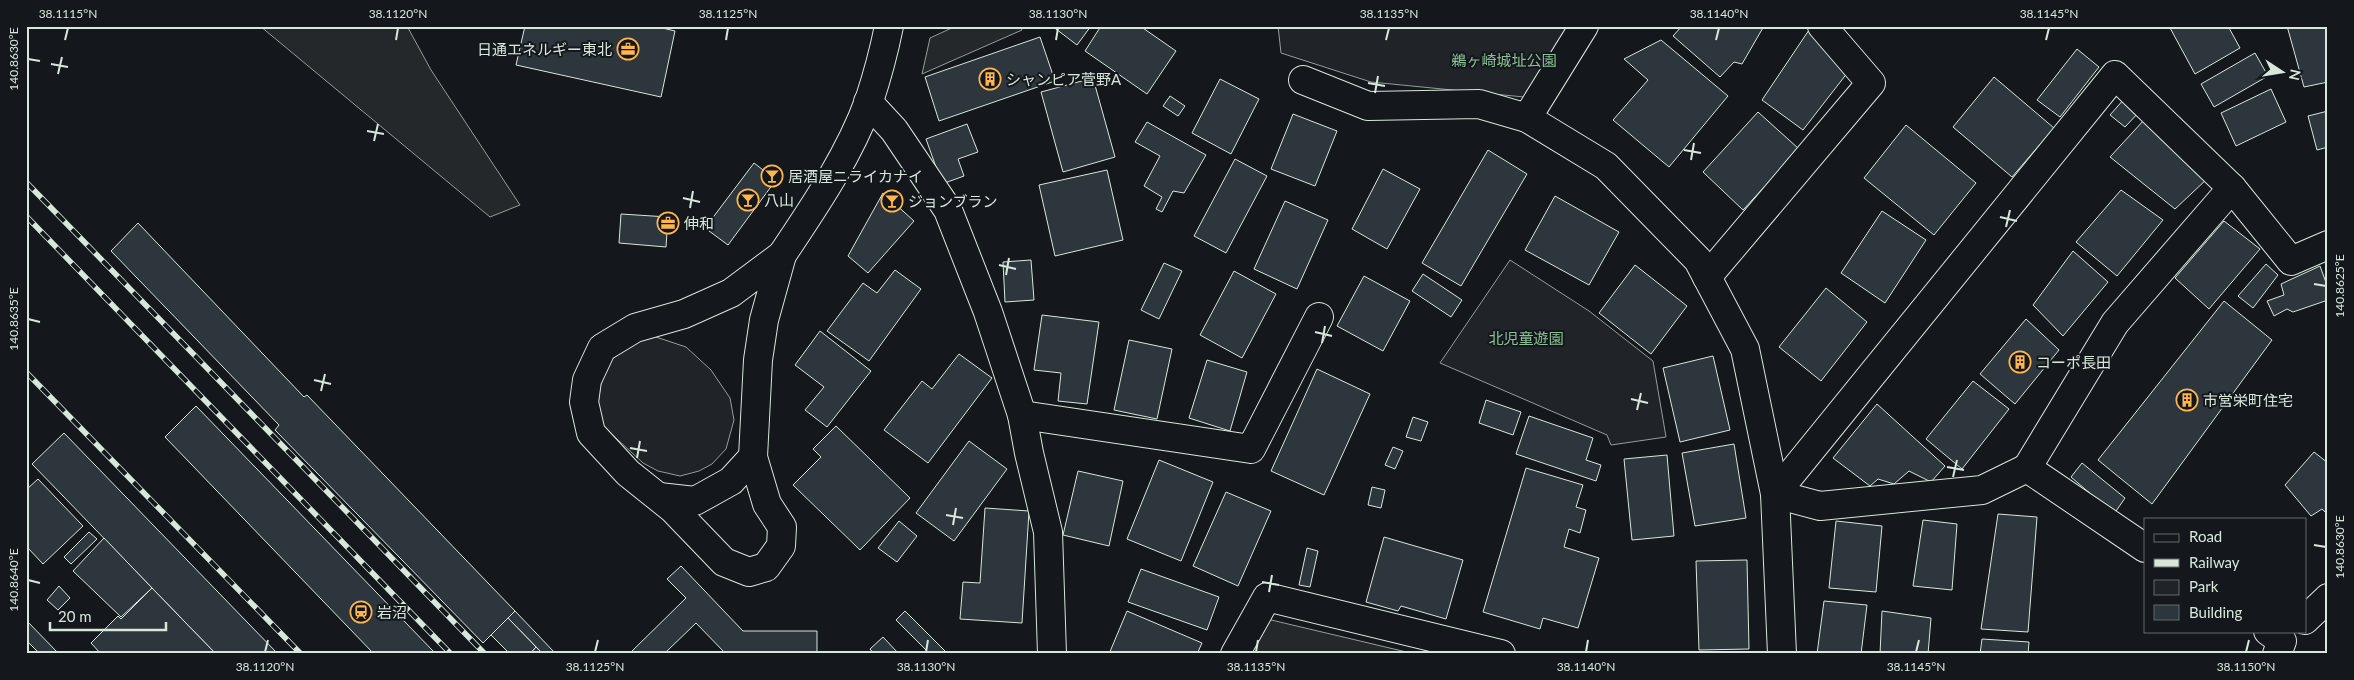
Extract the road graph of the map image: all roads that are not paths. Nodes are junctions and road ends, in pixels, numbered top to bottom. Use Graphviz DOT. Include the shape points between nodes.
graph roads {
  1 [pos="889,26"];
  2 [pos="1584,26"];
  3 [pos="1822,26"];
  4 [pos="1304,80"];
  5 [pos="868,102"];
  6 [pos="1527,118"];
  7 [pos="2232,188"];
  8 [pos="2328,244"];
  9 [pos="782,255"];
  10 [pos="1707,277"];
  11 [pos="1319,318"];
  12 [pos="1022,415"];
  13 [pos="753,457"];
  14 [pos="2027,468"];
  15 [pos="1776,494"];
  16 [pos="659,498"];
  17 [pos="2144,547"];
  18 [pos="2328,598"];
  19 [pos="2306,619"];
  20 [pos="1052,654"];
  21 [pos="1235,654"];
  22 [pos="1501,654"];
  23 [pos="1782,654"];
  1 -- 5 [label="street"];
  2 -- 6 [label="street"];
  3 -- 10 [label="street" via="1871,83"];
  4 -- 6 [label="street" via="1368,106 1479,104"];
  5 -- 9 [label="street" via="846,150"];
  5 -- 12 [label="street" via="894,130 948,210 988,312"];
  6 -- 10 [label="street" via="1606,166 1698,260"];
  7 -- 8 [label="street" via="2290,260"];
  7 -- 14 [label="street" via="2115,323"];
  7 -- 15 [label="street" via="2115,75"];
  9 -- 13 [label="street" via="764,320 759,352"];
  9 -- 16 [label="street" via="731,293 684,314 635,328 602,348 587,380 584,402 591,433 628,473"];
  10 -- 15 [label="street" via="1745,349"];
  11 -- 12 [label="street" via="1251,448"];
  12 -- 20 [label="street" via="1048,532"];
  13 -- 16 [label="street" via="731,482 695,501"];
  13 -- 16 [label="street" via="767,504 782,527 781,546 766,567 749,572 724,562 674,509"];
  14 -- 15 [label="street" via="1982,490 1820,506"];
  14 -- 17 [label="street"];
  15 -- 23 [label="street"];
  18 -- 19 [label="street"];
  21 -- 22 [label="street" via="1268,597"];
}
